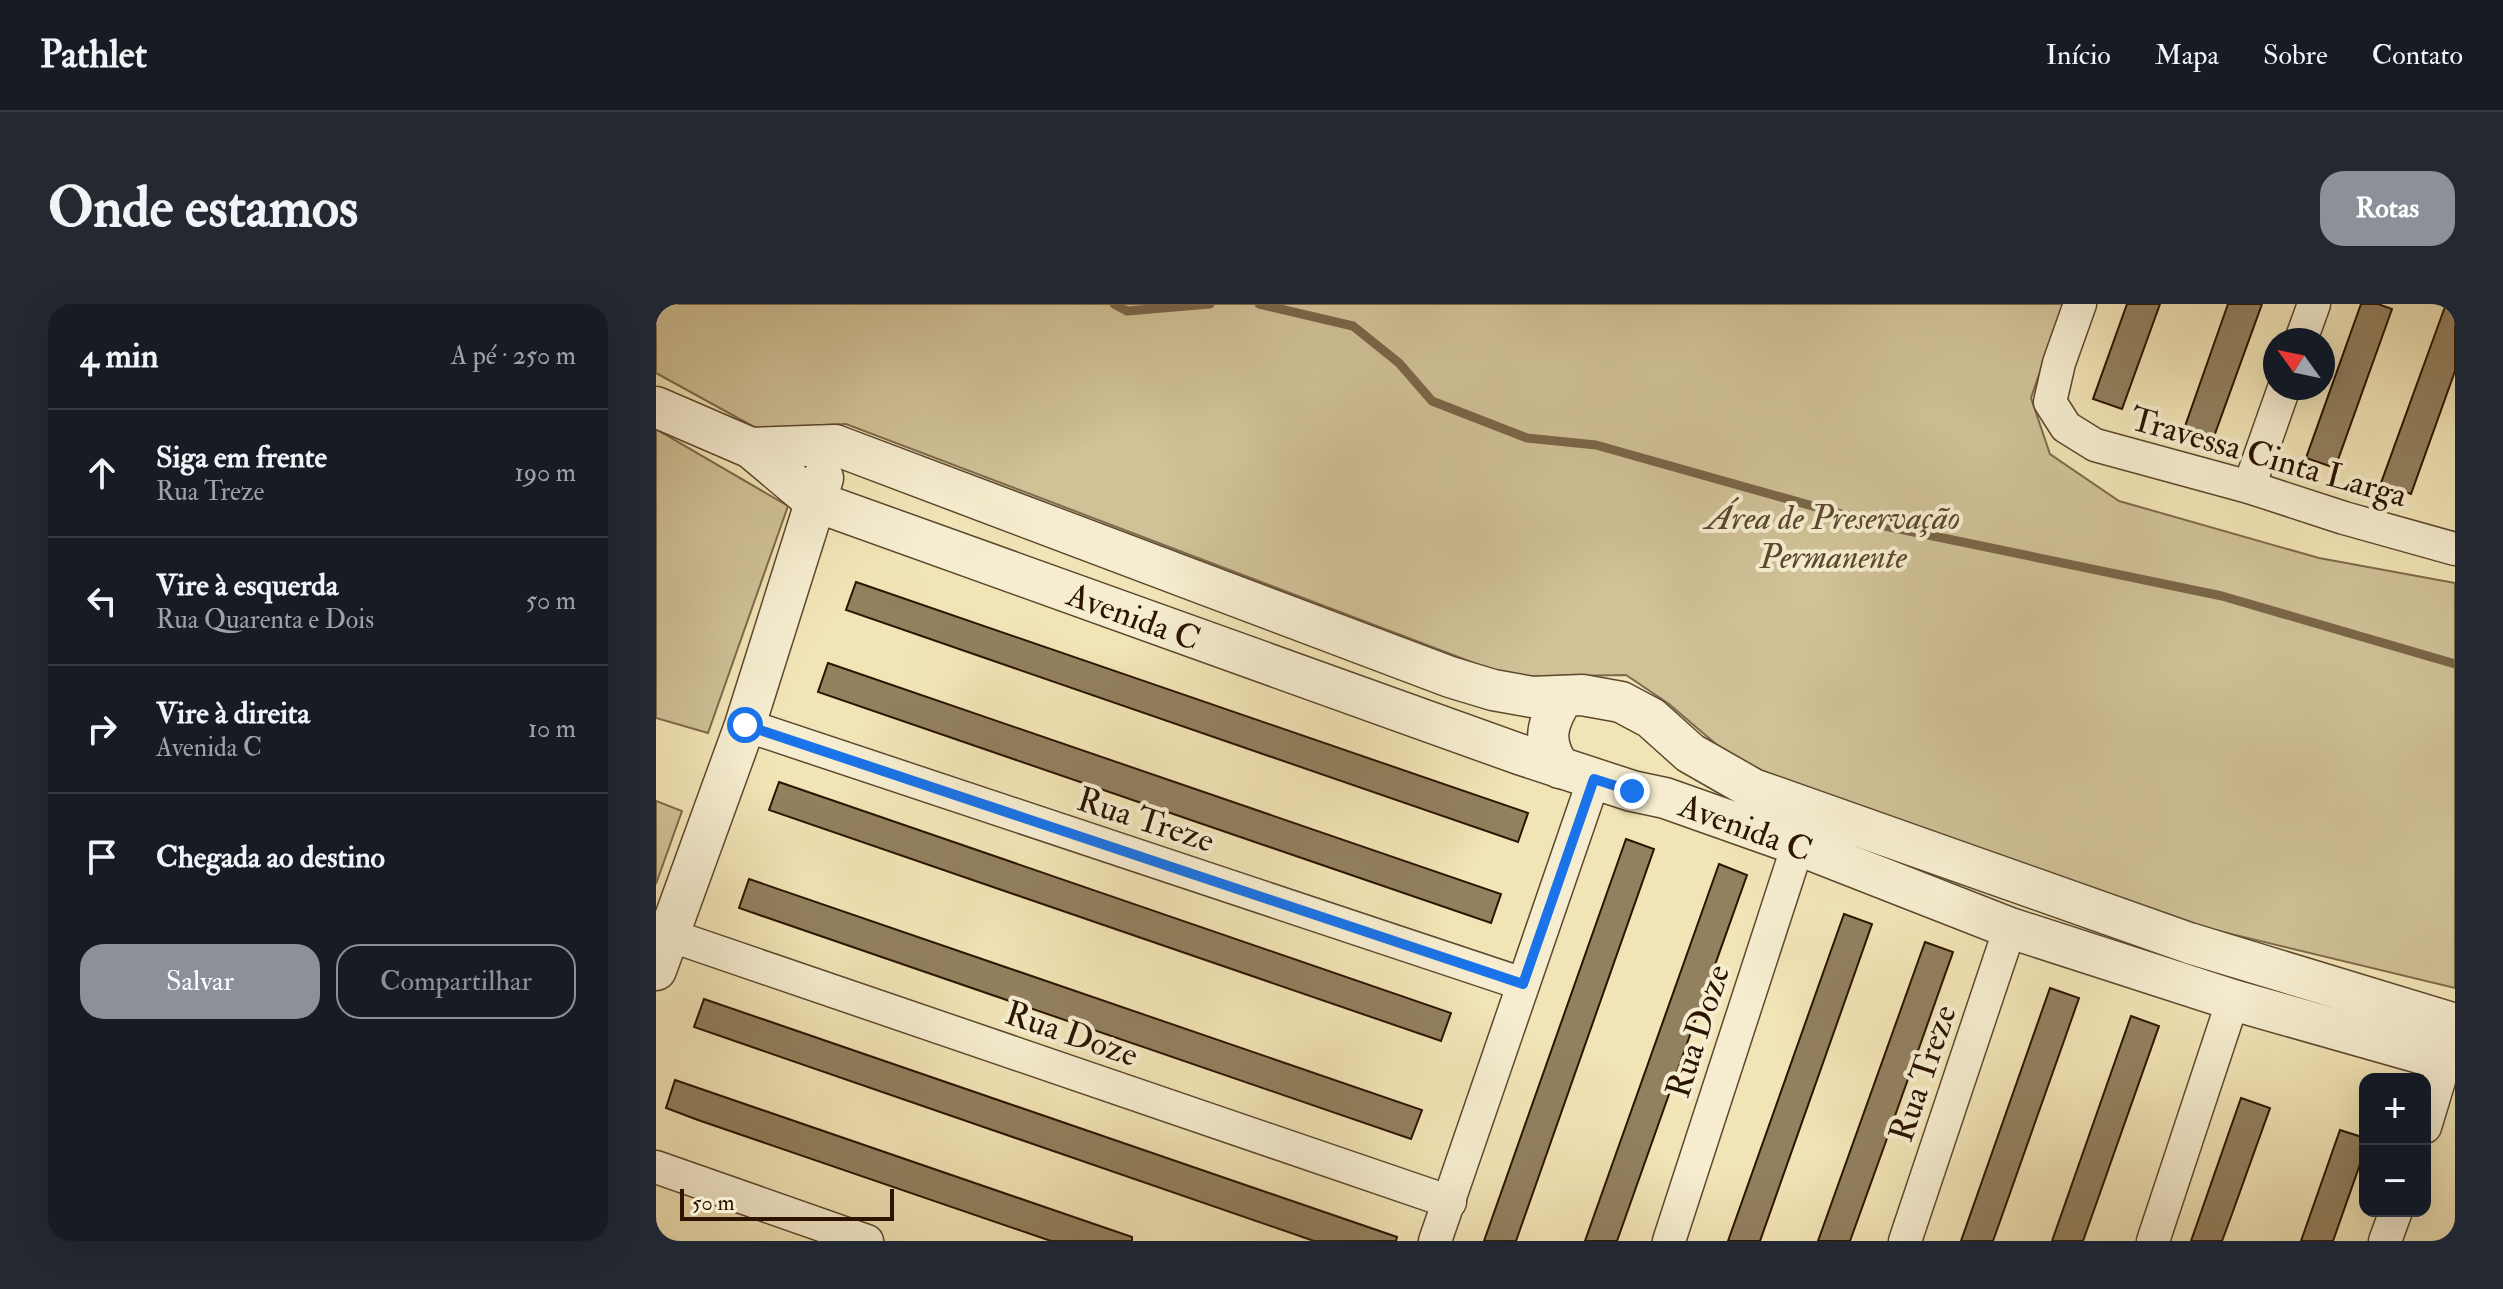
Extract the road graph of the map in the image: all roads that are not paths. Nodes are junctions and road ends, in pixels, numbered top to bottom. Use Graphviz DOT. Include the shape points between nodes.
graph roads {
  1 [pos="2080,304"];
  2 [pos="2314,304"];
  3 [pos="2305,328"];
  4 [pos="2280,400"];
  5 [pos="656,407"];
  6 [pos="835,445"];
  7 [pos="751,448"];
  8 [pos="2249,487"];
  9 [pos="814,501"];
  10 [pos="2455,549"];
  11 [pos="1564,696"];
  12 [pos="745,725"];
  13 [pos="1660,725"];
  14 [pos="1577,773"];
  15 [pos="1632,791"];
  16 [pos="1798,845"];
  17 [pos="2010,928"];
  18 [pos="662,953"];
  19 [pos="1523,984"];
  20 [pos="2233,1000"];
  21 [pos="2452,1049"];
  22 [pos="2431,1110"];
  23 [pos="656,1167"];
  24 [pos="1450,1202"];
  25 [pos="2394,1217"];
  26 [pos="867,1241"];
  27 [pos="1435,1241"];
  28 [pos="1669,1241"];
  29 [pos="1905,1241"];
  30 [pos="2153,1241"];
  31 [pos="2385,1241"];
  1 -- 8 [label="street, Travessa Cinta Larga" via="2050,402 2066,427 2095,445"];
  2 -- 3 [label="street"];
  4 -- 8 [label="street"];
  5 -- 7 [label="street"];
  6 -- 7 [label="street"];
  6 -- 9 [label="street"];
  6 -- 11 [label="street, Avenida C" via="1450,677 1532,697"];
  7 -- 9 [label="street"];
  8 -- 10 [label="street, Travessa Cinta Larga"];
  9 -- 12 [label="street"];
  9 -- 14 [label="street, Avenida C"];
  11 -- 13 [label="street, Avenida C" via="1621,702"];
  11 -- 14 [label="street" via="1555,710 1550,754"];
  12 -- 18 [label="street"];
  12 -- 19 [label="street, Rua Treze"];
  13 -- 15 [label="street" via="1669,762 1653,785"];
  13 -- 21 [label="street, Avenida C" via="1690,753 1753,789 2189,943"];
  14 -- 15 [label="street, Avenida C"];
  14 -- 19 [label="street"];
  15 -- 16 [label="street, Avenida C"];
  16 -- 17 [label="street, Avenida C"];
  16 -- 28 [label="street, Rua Doze"];
  17 -- 20 [label="street, Avenida C"];
  17 -- 29 [label="street, Rua Treze"];
  18 -- 24 [label="street, Rua Doze"];
  19 -- 24 [label="street"];
  20 -- 21 [label="street, Avenida C"];
  20 -- 30 [label="street"];
  21 -- 22 [label="street"];
  23 -- 26 [label="street"];
  24 -- 27 [label="street"];
  25 -- 31 [label="street"];
}
